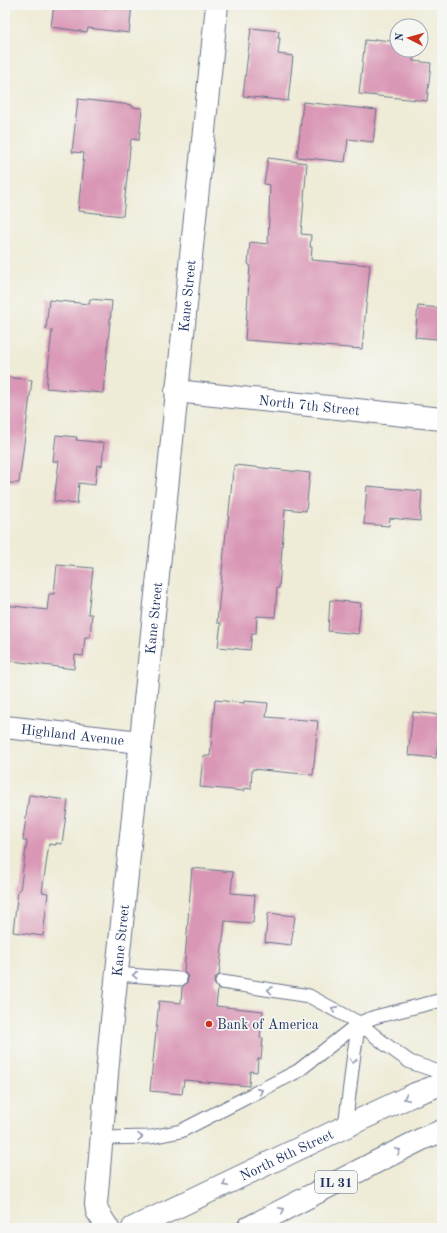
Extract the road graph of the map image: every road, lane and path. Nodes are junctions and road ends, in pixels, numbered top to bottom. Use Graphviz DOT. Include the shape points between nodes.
graph roads {
  1 [pos="217,5"];
  2 [pos="176,391"];
  3 [pos="442,419"];
  4 [pos="5,727"];
  5 [pos="140,742"];
  6 [pos="116,974"];
  7 [pos="180,978"];
  8 [pos="222,982"];
  9 [pos="442,1000"];
  10 [pos="359,1022"];
  11 [pos="442,1073"];
  12 [pos="442,1084"];
  13 [pos="345,1127"];
  14 [pos="442,1131"];
  15 [pos="101,1138"];
  16 [pos="108,1228"];
  17 [pos="133,1228"];
  18 [pos="248,1228"];
  1 -- 2 [label="street, Kane Street"];
  2 -- 3 [label="street, North 7th Street"];
  2 -- 5 [label="street, Kane Street"];
  4 -- 5 [label="street, Highland Avenue"];
  5 -- 6 [label="street, Kane Street"];
  7 -- 6 [label="lane, one-way"];
  6 -- 15 [label="street, Kane Street"];
  10 -- 8 [label="lane, one-way" via="309,996"];
  9 -- 10 [label="lane"];
  10 -- 11 [label="lane" via="410,1062"];
  10 -- 13 [label="lane, one-way"];
  15 -- 10 [label="lane, one-way" via="151,1137 181,1131 298,1071"];
  12 -- 13 [label="street, North 8th Street, one-way"];
  13 -- 17 [label="street, North 8th Street, one-way"];
  18 -- 14 [label="street, IL 31, one-way"];
  15 -- 16 [label="street, Kane Street" via="96,1204"];
}
